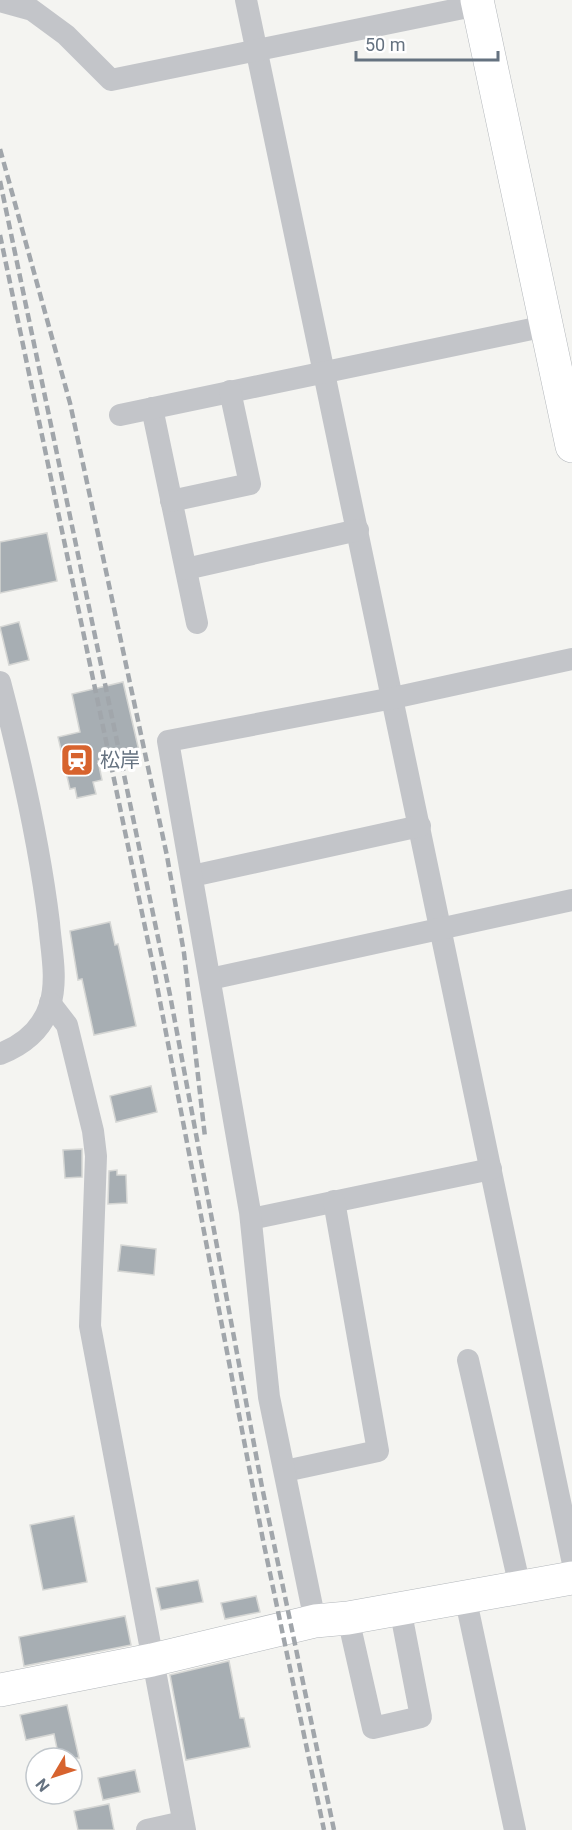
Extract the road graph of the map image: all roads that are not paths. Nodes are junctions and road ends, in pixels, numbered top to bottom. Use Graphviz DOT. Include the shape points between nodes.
graph roads {
  1 [pos="246,0"];
  2 [pos="16,3"];
  3 [pos="478,3"];
  4 [pos="256,50"];
  5 [pos="546,326"];
  6 [pos="325,371"];
  7 [pos="230,391"];
  8 [pos="152,408"];
  9 [pos="120,415"];
  10 [pos="572,446"];
  11 [pos="171,501"];
  12 [pos="358,530"];
  13 [pos="186,568"];
  14 [pos="197,623"];
  15 [pos="572,659"];
  16 [pos="0,682"];
  17 [pos="393,698"];
  18 [pos="420,826"];
  19 [pos="192,876"];
  20 [pos="572,900"];
  21 [pos="441,928"];
  22 [pos="210,979"];
  23 [pos="50,1003"];
  24 [pos="0,1054"];
  25 [pos="491,1169"];
  26 [pos="334,1202"];
  27 [pos="251,1219"];
  28 [pos="468,1360"];
  29 [pos="285,1471"];
  30 [pos="572,1559"];
  31 [pos="572,1578"];
  32 [pos="520,1587"];
  33 [pos="465,1596"];
  34 [pos="400,1608"];
  35 [pos="348,1618"];
  36 [pos="315,1621"];
  37 [pos="152,1660"];
  38 [pos="0,1690"];
  39 [pos="184,1826"];
  40 [pos="147,1830"];
  41 [pos="515,1830"];
  1 -- 4 [label="street"];
  2 -- 4 [label="street" via="66,35 111,80"];
  3 -- 4 [label="street"];
  3 -- 5 [label="street"];
  4 -- 6 [label="street"];
  5 -- 6 [label="street"];
  5 -- 10 [label="street"];
  6 -- 7 [label="street"];
  6 -- 12 [label="street"];
  7 -- 8 [label="street"];
  7 -- 11 [label="street" via="249,483"];
  8 -- 9 [label="street"];
  8 -- 11 [label="street"];
  11 -- 13 [label="street"];
  12 -- 13 [label="street"];
  12 -- 17 [label="street"];
  13 -- 14 [label="street"];
  15 -- 17 [label="street"];
  16 -- 23 [label="street" via="28,785 45,892 54,967"];
  17 -- 18 [label="street"];
  17 -- 19 [label="street" via="168,741"];
  18 -- 19 [label="street"];
  18 -- 21 [label="street"];
  19 -- 22 [label="street"];
  20 -- 21 [label="street"];
  21 -- 22 [label="street"];
  21 -- 25 [label="street"];
  22 -- 27 [label="street"];
  23 -- 24 [label="street" via="33,1033 20,1046"];
  23 -- 37 [label="street" via="67,1025 93,1131 96,1156 90,1326"];
  25 -- 26 [label="street"];
  25 -- 30 [label="street"];
  26 -- 27 [label="street"];
  26 -- 29 [label="street" via="378,1451"];
  27 -- 29 [label="street" via="269,1397"];
  28 -- 32 [label="street"];
  29 -- 36 [label="street"];
  31 -- 32 [label="street"];
  32 -- 33 [label="street"];
  33 -- 34 [label="street"];
  33 -- 41 [label="street"];
  34 -- 35 [label="street"];
  34 -- 35 [label="street" via="421,1717 372,1728"];
  35 -- 36 [label="street"];
  36 -- 37 [label="street"];
  37 -- 38 [label="street"];
  37 -- 39 [label="street"];
  39 -- 40 [label="street"];
}
